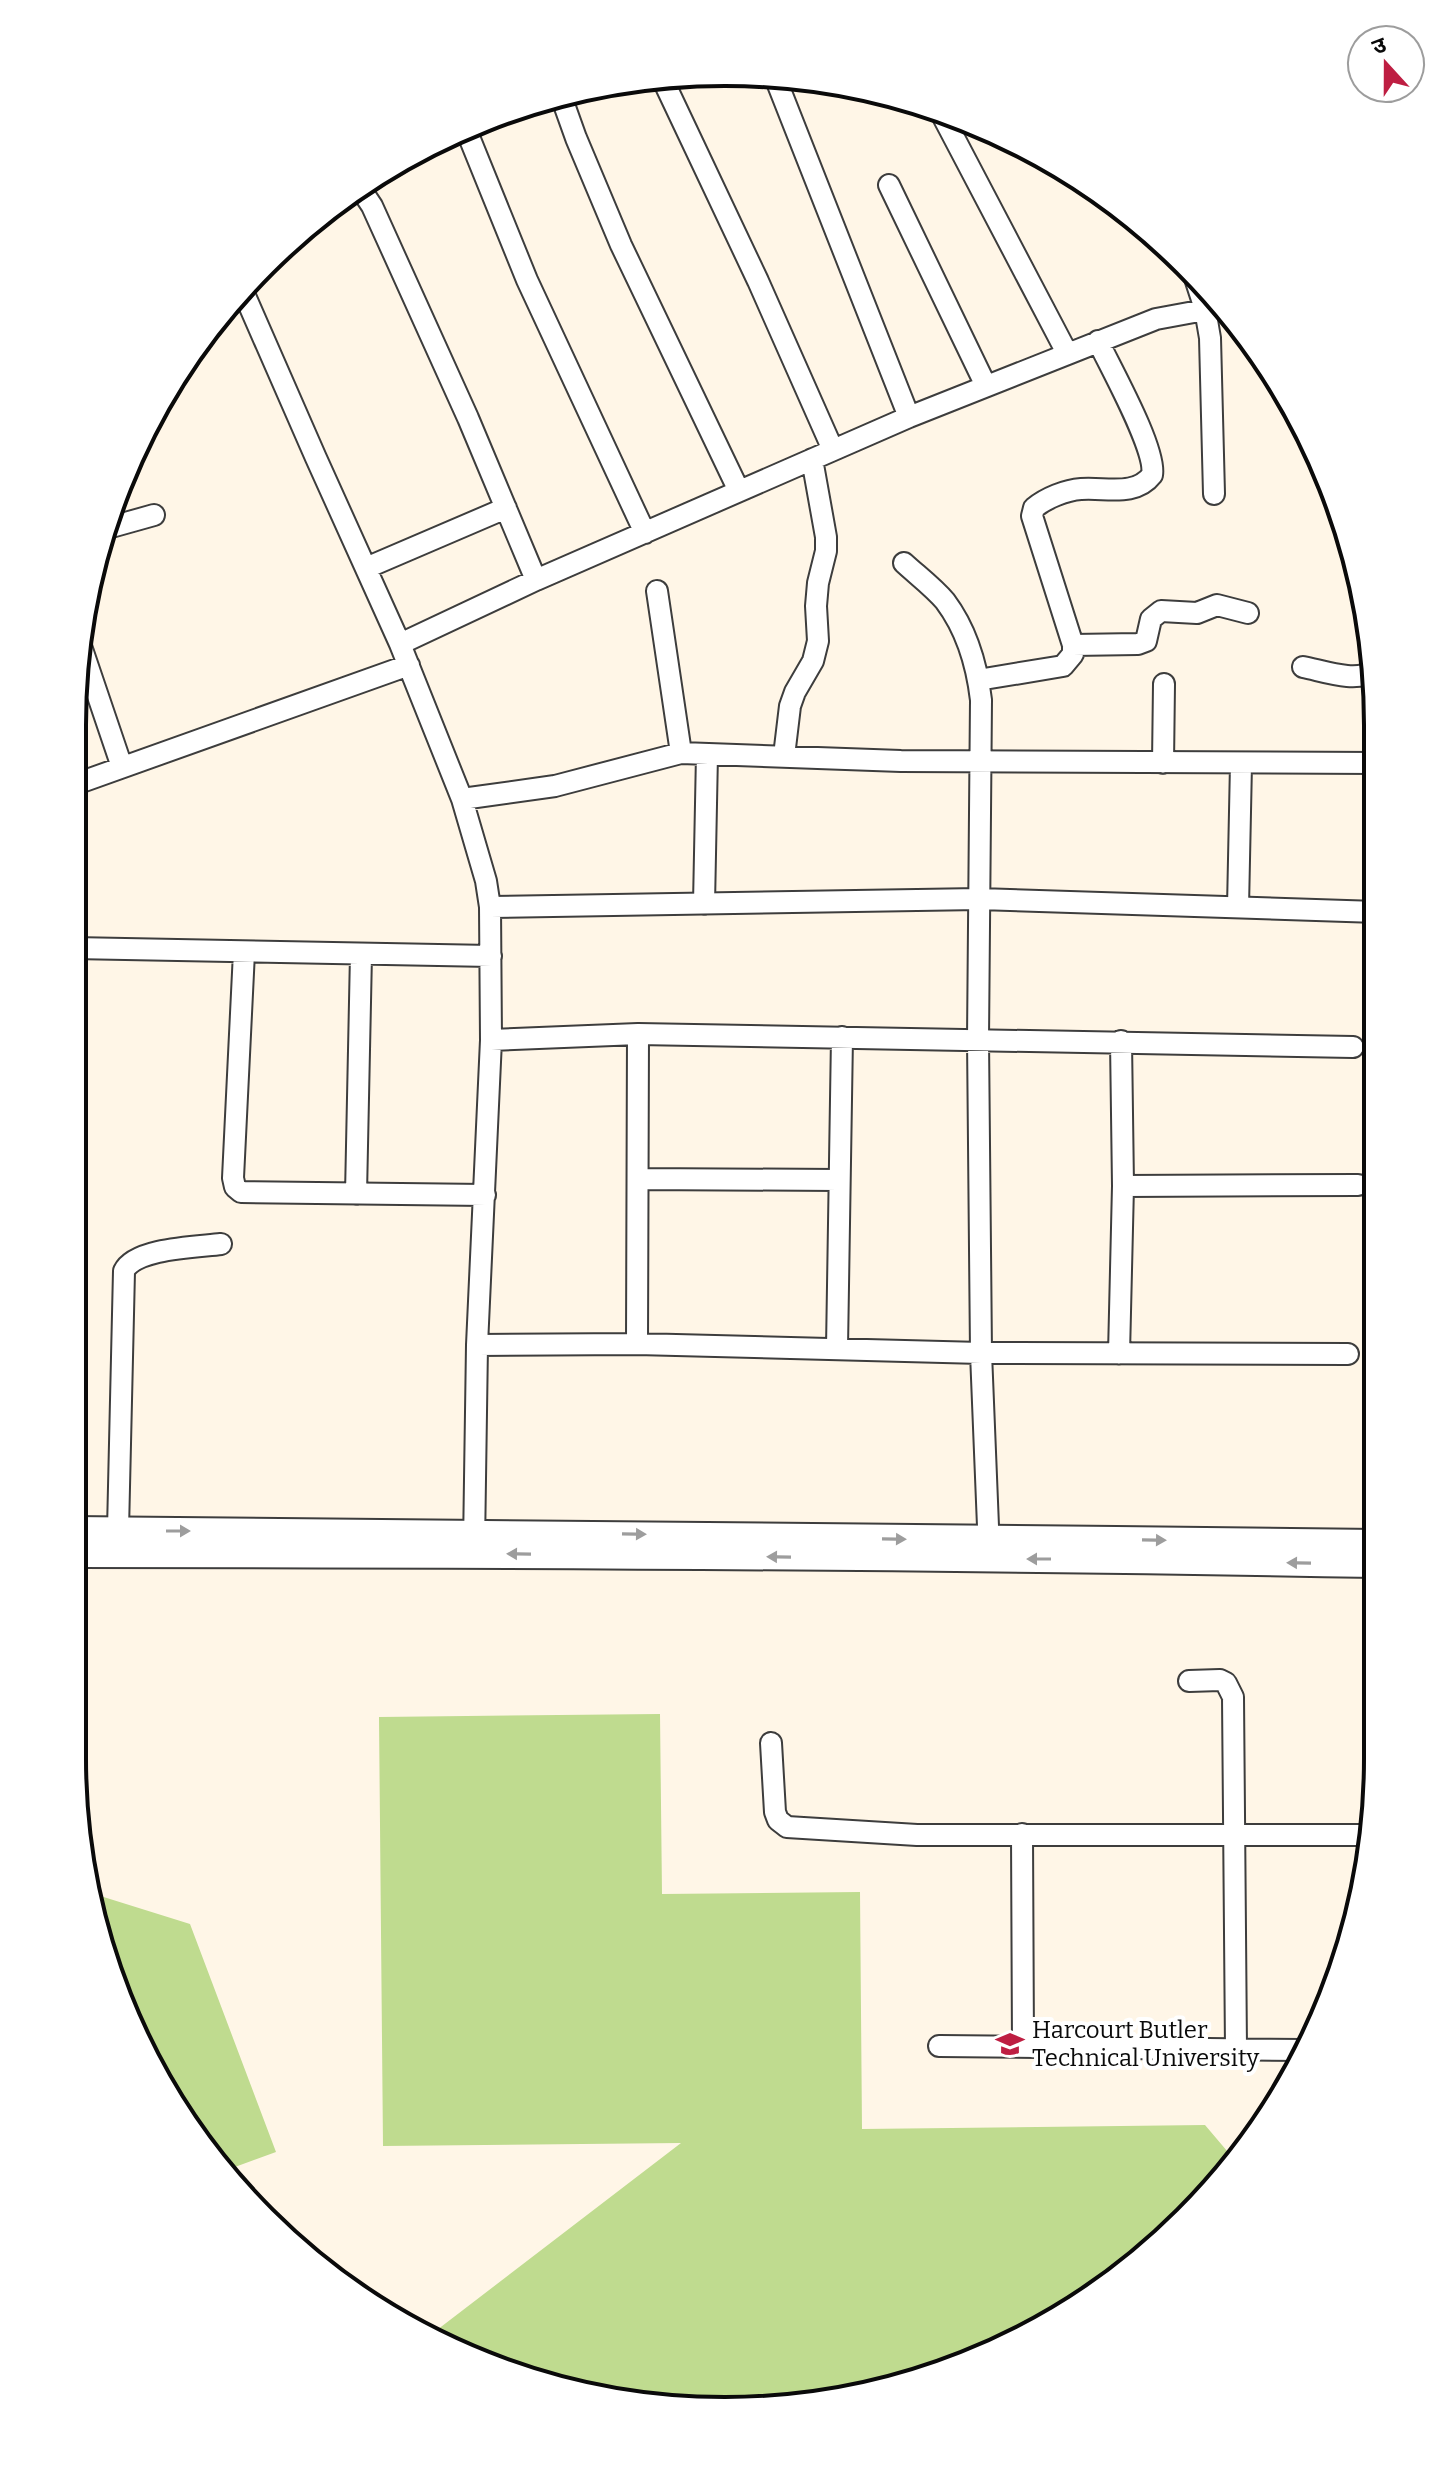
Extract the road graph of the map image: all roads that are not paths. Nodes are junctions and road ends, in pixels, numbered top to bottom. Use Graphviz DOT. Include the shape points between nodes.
graph roads {
  1 [pos="779,88"];
  2 [pos="667,89"];
  3 [pos="565,107"];
  4 [pos="948,127"];
  5 [pos="470,139"];
  6 [pos="889,185"];
  7 [pos="366,197"];
  8 [pos="247,301"];
  9 [pos="1209,309"];
  10 [pos="1213,313"];
  11 [pos="1098,341"];
  12 [pos="1067,353"];
  13 [pos="986,386"];
  14 [pos="909,417"];
  15 [pos="833,450"];
  16 [pos="812,459"];
  17 [pos="739,491"];
  18 [pos="1214,494"];
  19 [pos="506,508"];
  20 [pos="154,515"];
  21 [pos="119,525"];
  22 [pos="645,533"];
  23 [pos="904,563"];
  24 [pos="366,568"];
  25 [pos="536,580"];
  26 [pos="657,591"];
  27 [pos="1248,613"];
  28 [pos="400,644"];
  29 [pos="1073,645"];
  30 [pos="409,665"];
  31 [pos="1303,667"];
  32 [pos="88,668"];
  33 [pos="1362,675"];
  34 [pos="978,680"];
  35 [pos="1164,684"];
  36 [pos="681,753"];
  37 [pos="707,754"];
  38 [pos="784,756"];
  39 [pos="980,761"];
  40 [pos="1163,763"];
  41 [pos="1364,763"];
  42 [pos="1241,764"];
  43 [pos="122,767"];
  44 [pos="86,780"];
  45 [pos="462,799"];
  46 [pos="979,899"];
  47 [pos="704,904"];
  48 [pos="490,907"];
  49 [pos="1238,907"];
  50 [pos="1364,912"];
  51 [pos="86,948"];
  52 [pos="244,952"];
  53 [pos="361,954"];
  54 [pos="491,956"];
  55 [pos="638,1034"];
  56 [pos="842,1037"];
  57 [pos="978,1039"];
  58 [pos="491,1040"];
  59 [pos="1121,1041"];
  60 [pos="1353,1047"];
  61 [pos="638,1179"];
  62 [pos="839,1180"];
  63 [pos="1358,1185"];
  64 [pos="1123,1186"];
  65 [pos="356,1194"];
  66 [pos="485,1195"];
  67 [pos="221,1244"];
  68 [pos="637,1344"];
  69 [pos="477,1345"];
  70 [pos="837,1348"];
  71 [pos="981,1353"];
  72 [pos="1119,1354"];
  73 [pos="1348,1354"];
  74 [pos="86,1530"];
  75 [pos="118,1530"];
  76 [pos="335,1543"];
  77 [pos="474,1543"];
  78 [pos="1364,1543"];
  79 [pos="989,1549"];
  80 [pos="86,1553"];
  81 [pos="1364,1563"];
  82 [pos="1189,1681"];
  83 [pos="771,1743"];
  84 [pos="1022,1834"];
  85 [pos="1234,1835"];
  86 [pos="1360,1835"];
  87 [pos="939,2046"];
  88 [pos="1023,2047"];
  89 [pos="1236,2049"];
  90 [pos="1293,2050"];
  1 -- 14 [label="street"];
  2 -- 15 [label="street"];
  3 -- 17 [label="street" via="621,245"];
  4 -- 12 [label="street"];
  5 -- 22 [label="street" via="533,294"];
  6 -- 13 [label="street"];
  7 -- 19 [label="street"];
  8 -- 24 [label="street"];
  9 -- 11 [label="street" via="1156,319"];
  10 -- 18 [label="street"];
  11 -- 12 [label="street"];
  11 -- 29 [label="street" via="1153,469 1138,487 1068,491 1034,508 1032,516"];
  12 -- 13 [label="street"];
  13 -- 14 [label="street"];
  14 -- 15 [label="street"];
  15 -- 16 [label="street"];
  16 -- 17 [label="street"];
  16 -- 38 [label="street" via="826,537 816,606 818,641 790,706"];
  17 -- 22 [label="street"];
  19 -- 24 [label="street"];
  19 -- 25 [label="street"];
  20 -- 21 [label="street"];
  22 -- 25 [label="street"];
  23 -- 34 [label="street" via="953,614"];
  24 -- 28 [label="street"];
  25 -- 28 [label="street"];
  26 -- 36 [label="street"];
  27 -- 29 [label="street" via="1223,605 1197,613 1161,611 1151,619 1146,641"];
  28 -- 30 [label="street"];
  29 -- 34 [label="street" via="1063,666"];
  30 -- 43 [label="street"];
  30 -- 45 [label="street"];
  31 -- 33 [label="street"];
  32 -- 43 [label="street"];
  34 -- 39 [label="street"];
  35 -- 40 [label="street"];
  36 -- 37 [label="street"];
  36 -- 45 [label="street" via="555,786"];
  37 -- 38 [label="street"];
  37 -- 47 [label="street"];
  38 -- 39 [label="street"];
  39 -- 40 [label="street"];
  39 -- 46 [label="street"];
  40 -- 42 [label="street"];
  41 -- 42 [label="street"];
  42 -- 49 [label="street"];
  43 -- 44 [label="street"];
  45 -- 48 [label="street"];
  46 -- 47 [label="street"];
  46 -- 49 [label="street"];
  46 -- 57 [label="street"];
  47 -- 48 [label="street"];
  48 -- 54 [label="street"];
  49 -- 50 [label="street"];
  51 -- 52 [label="street"];
  52 -- 53 [label="street"];
  52 -- 65 [label="street" via="235,1187 241,1192"];
  53 -- 54 [label="street"];
  53 -- 65 [label="street"];
  54 -- 58 [label="street"];
  55 -- 56 [label="street"];
  55 -- 58 [label="street"];
  55 -- 61 [label="street"];
  56 -- 57 [label="street"];
  56 -- 62 [label="street"];
  57 -- 59 [label="street"];
  57 -- 71 [label="street"];
  58 -- 66 [label="street"];
  59 -- 60 [label="street"];
  59 -- 64 [label="street"];
  61 -- 62 [label="street"];
  61 -- 68 [label="street"];
  62 -- 70 [label="street"];
  63 -- 64 [label="street"];
  64 -- 72 [label="street"];
  65 -- 66 [label="street"];
  66 -- 69 [label="street"];
  67 -- 75 [label="street" via="144,1255 124,1271"];
  68 -- 69 [label="street"];
  68 -- 70 [label="street"];
  69 -- 77 [label="street"];
  70 -- 71 [label="street"];
  71 -- 72 [label="street"];
  71 -- 79 [label="street"];
  72 -- 73 [label="street"];
  74 -- 75 [label="street"];
  75 -- 76 [label="street, one-way"];
  76 -- 77 [label="street"];
  76 -- 80 [label="street"];
  77 -- 79 [label="street"];
  79 -- 78 [label="street, one-way"];
  81 -- 79 [label="street, one-way"];
  82 -- 85 [label="street" via="1220,1680 1231,1689"];
  83 -- 84 [label="street" via="775,1812 787,1827 917,1835"];
  84 -- 85 [label="street"];
  84 -- 88 [label="street"];
  85 -- 86 [label="street"];
  85 -- 89 [label="street"];
  87 -- 88 [label="street"];
  88 -- 89 [label="street"];
  89 -- 90 [label="street"];
}
